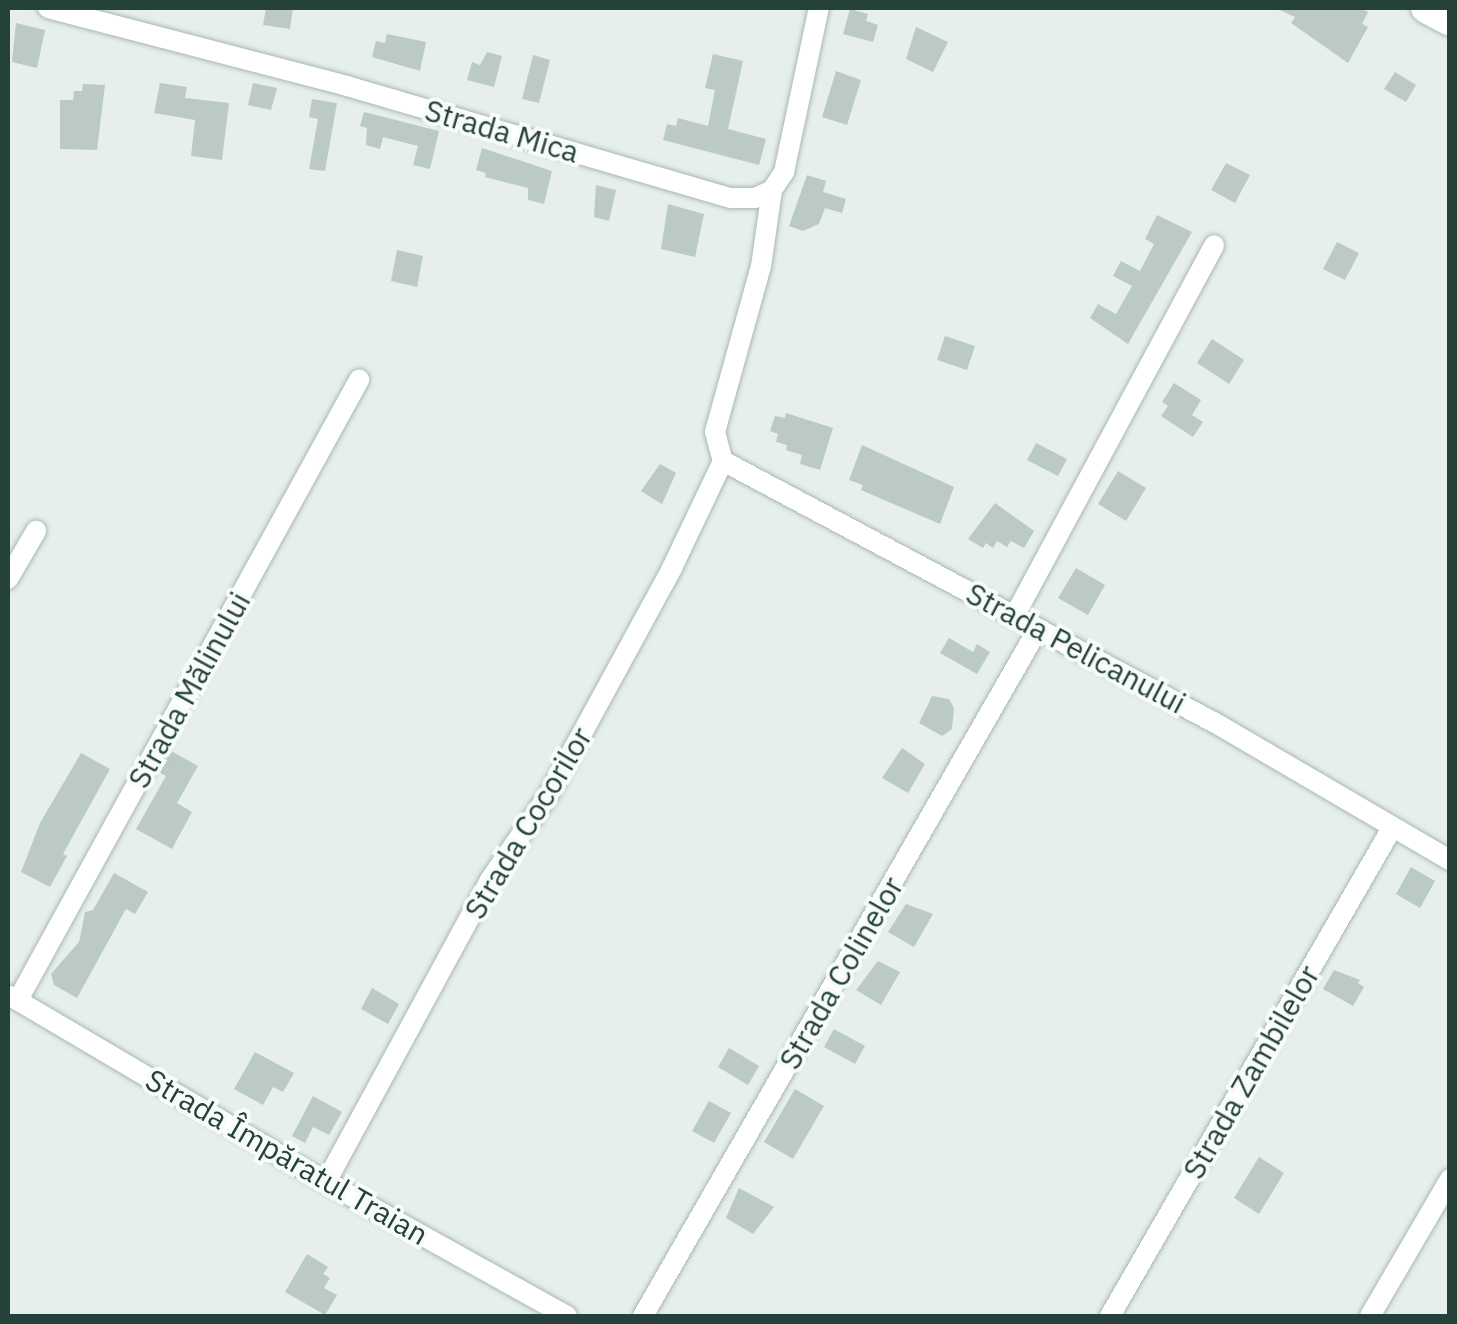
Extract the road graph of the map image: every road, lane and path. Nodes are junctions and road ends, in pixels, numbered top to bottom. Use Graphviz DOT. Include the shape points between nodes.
graph roads {
  1 [pos="48,8"];
  2 [pos="818,8"];
  3 [pos="1426,8"];
  4 [pos="1450,21"];
  5 [pos="772,190"];
  6 [pos="1214,244"];
  7 [pos="359,380"];
  8 [pos="723,460"];
  9 [pos="36,531"];
  10 [pos="8,580"];
  11 [pos="1015,615"];
  12 [pos="1038,629"];
  13 [pos="1392,828"];
  14 [pos="1450,860"];
  15 [pos="13,998"];
  16 [pos="1450,1179"];
  17 [pos="326,1182"];
  18 [pos="568,1316"];
  19 [pos="644,1316"];
  20 [pos="1110,1316"];
  21 [pos="1370,1316"];
  1 -- 5 [label="street, Strada Mica" via="731,198"];
  2 -- 5 [label="street" via="784,172"];
  3 -- 4 [label="street"];
  5 -- 8 [label="street" via="761,266 715,432"];
  6 -- 11 [label="street"];
  7 -- 15 [label="street, Strada Mălinului"];
  8 -- 11 [label="street, Strada Pelicanului"];
  8 -- 17 [label="street, Strada Cocorilor" via="549,794 490,880"];
  9 -- 10 [label="street"];
  11 -- 12 [label="street, Strada Pelicanului"];
  12 -- 13 [label="street, Strada Pelicanului" via="1218,724"];
  12 -- 19 [label="street, Strada Colinelor"];
  13 -- 14 [label="street, Strada Pelicanului"];
  13 -- 20 [label="street, Strada Zambilelor"];
  15 -- 17 [label="street, Strada Împăratul Traian"];
  16 -- 21 [label="street"];
  17 -- 18 [label="street, Strada Împăratul Traian"];
}
